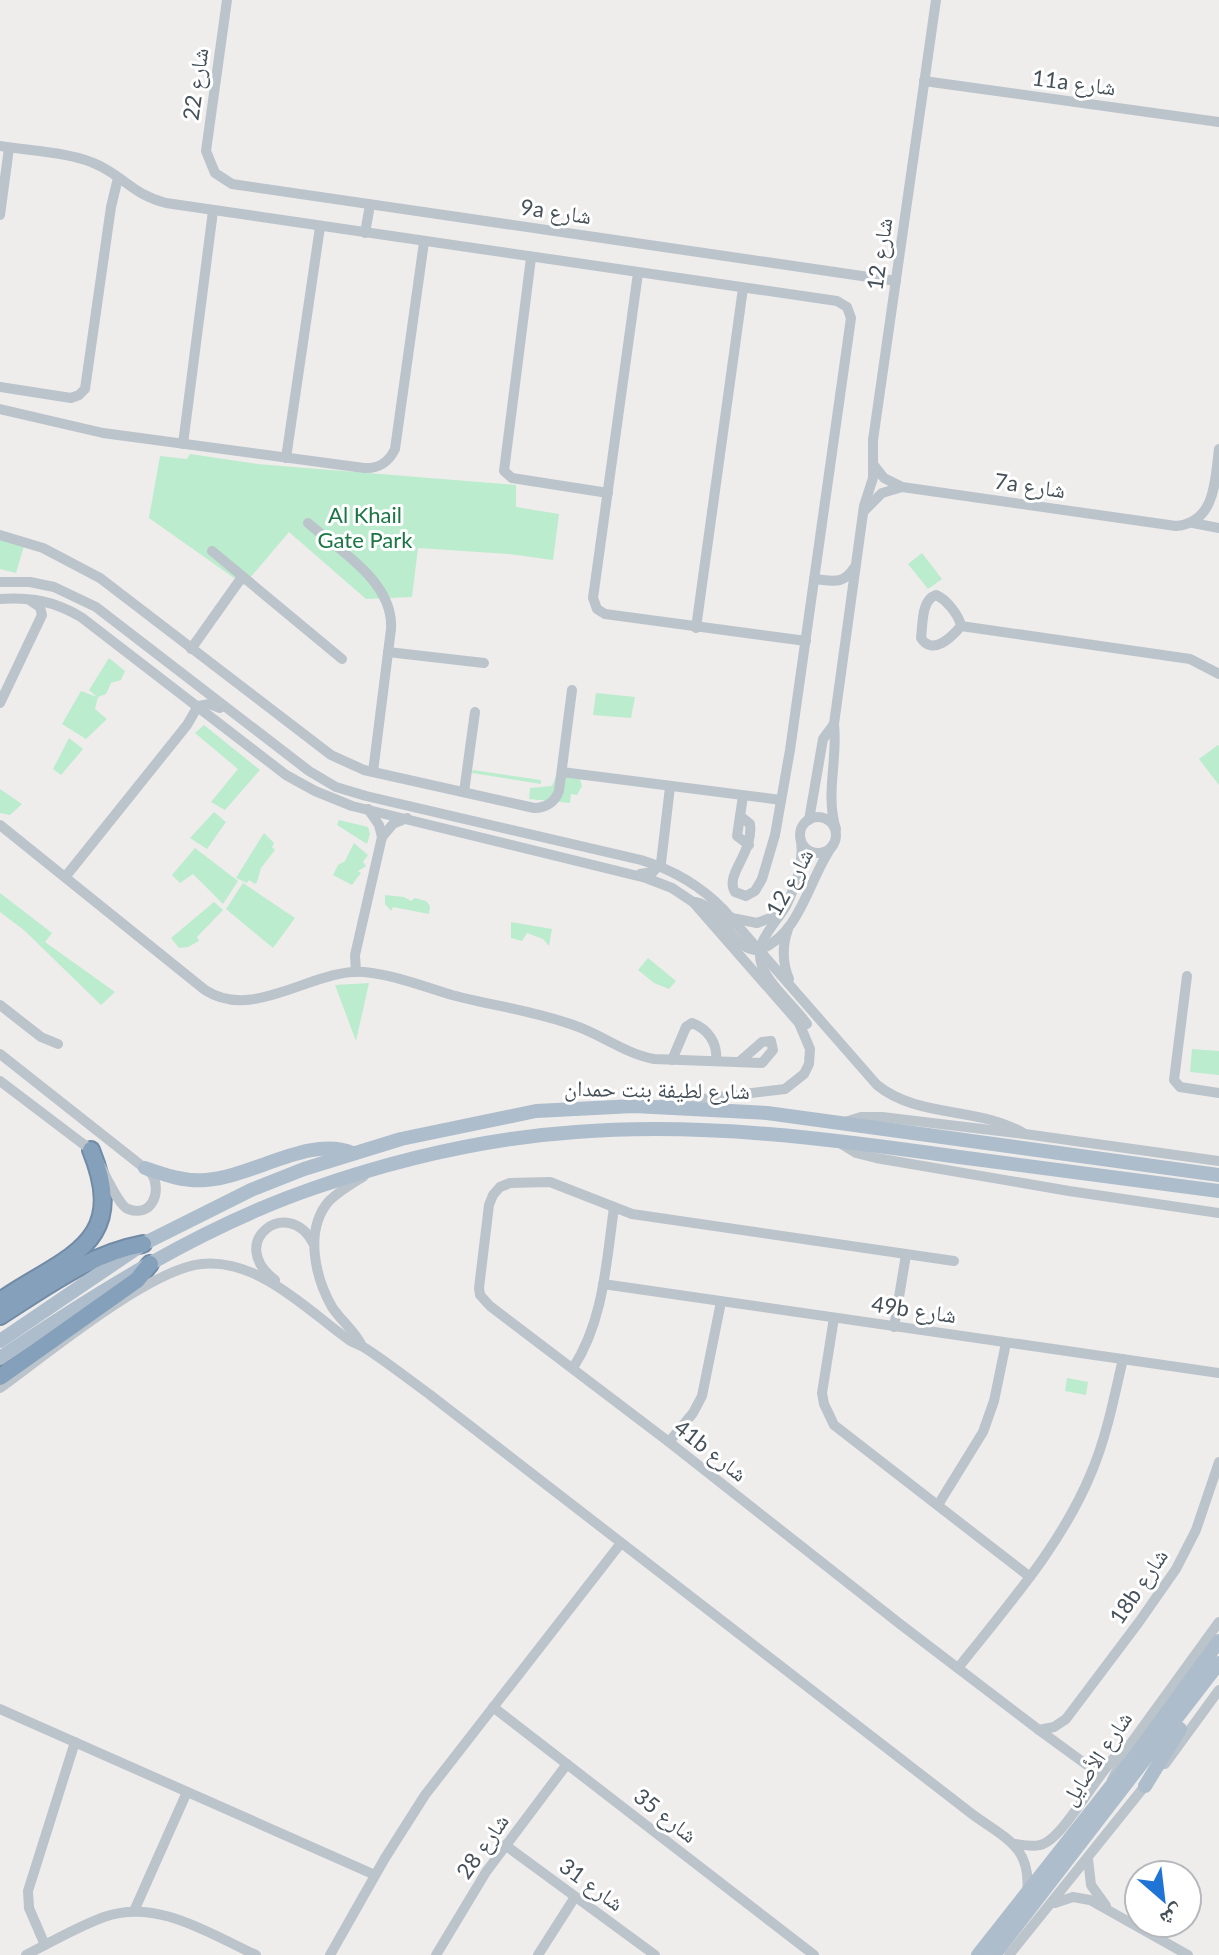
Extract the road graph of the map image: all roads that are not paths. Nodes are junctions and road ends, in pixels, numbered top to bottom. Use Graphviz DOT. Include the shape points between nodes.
graph roads {
  1 [pos="227,0"];
  2 [pos="936,0"];
  3 [pos="924,81"];
  4 [pos="1219,122"];
  5 [pos="4,147"];
  6 [pos="215,173"];
  7 [pos="118,178"];
  8 [pos="370,205"];
  9 [pos="213,211"];
  10 [pos="0,215"];
  11 [pos="320,227"];
  12 [pos="365,233"];
  13 [pos="424,242"];
  14 [pos="531,258"];
  15 [pos="638,273"];
  16 [pos="896,281"];
  17 [pos="743,288"];
  18 [pos="0,387"];
  19 [pos="0,409"];
  20 [pos="183,444"];
  21 [pos="1219,449"];
  22 [pos="286,458"];
  23 [pos="872,462"];
  24 [pos="902,487"];
  25 [pos="608,493"];
  26 [pos="863,513"];
  27 [pos="308,523"];
  28 [pos="1193,523"];
  29 [pos="1219,528"];
  30 [pos="0,535"];
  31 [pos="212,551"];
  32 [pos="856,566"];
  33 [pos="242,577"];
  34 [pos="814,579"];
  35 [pos="0,582"];
  36 [pos="26,598"];
  37 [pos="0,599"];
  38 [pos="66,608"];
  39 [pos="40,622"];
  40 [pos="961,626"];
  41 [pos="696,628"];
  42 [pos="806,641"];
  43 [pos="191,649"];
  44 [pos="388,652"];
  45 [pos="342,659"];
  46 [pos="484,663"];
  47 [pos="1219,674"];
  48 [pos="572,690"];
  49 [pos="0,703"];
  50 [pos="198,706"];
  51 [pos="475,712"];
  52 [pos="209,716"];
  53 [pos="243,720"];
  54 [pos="834,724"];
  55 [pos="187,725"];
  56 [pos="373,772"];
  57 [pos="562,772"];
  58 [pos="670,787"];
  59 [pos="464,792"];
  60 [pos="743,796"];
  61 [pos="781,800"];
  62 [pos="368,809"];
  63 [pos="408,818"];
  64 [pos="809,820"];
  65 [pos="0,825"];
  66 [pos="836,829"];
  67 [pos="382,837"];
  68 [pos="663,840"];
  69 [pos="801,841"];
  70 [pos="833,845"];
  71 [pos="641,860"];
  72 [pos="659,865"];
  73 [pos="622,871"];
  74 [pos="66,876"];
  75 [pos="693,902"];
  76 [pos="783,911"];
  77 [pos="731,918"];
  78 [pos="793,920"];
  79 [pos="759,950"];
  80 [pos="356,972"];
  81 [pos="1187,976"];
  82 [pos="795,991"];
  83 [pos="0,1005"];
  84 [pos="58,1044"];
  85 [pos="811,1053"];
  86 [pos="0,1054"];
  87 [pos="672,1060"];
  88 [pos="716,1061"];
  89 [pos="739,1062"];
  90 [pos="0,1081"];
  91 [pos="1219,1093"];
  92 [pos="654,1106"];
  93 [pos="844,1122"];
  94 [pos="1025,1134"];
  95 [pos="839,1141"];
  96 [pos="91,1150"];
  97 [pos="353,1153"];
  98 [pos="1219,1161"];
  99 [pos="145,1168"];
  100 [pos="376,1168"];
  101 [pos="1219,1175"];
  102 [pos="1219,1191"];
  103 [pos="614,1208"];
  104 [pos="1219,1213"];
  105 [pos="143,1244"];
  106 [pos="315,1248"];
  107 [pos="906,1255"];
  108 [pos="954,1261"];
  109 [pos="150,1264"];
  110 [pos="603,1284"];
  111 [pos="290,1294"];
  112 [pos="0,1301"];
  113 [pos="721,1302"];
  114 [pos="0,1316"];
  115 [pos="834,1318"];
  116 [pos="894,1327"];
  117 [pos="0,1341"];
  118 [pos="1006,1343"];
  119 [pos="362,1346"];
  120 [pos="0,1358"];
  121 [pos="1123,1359"];
  122 [pos="573,1368"];
  123 [pos="1219,1373"];
  124 [pos="0,1377"];
  125 [pos="0,1388"];
  126 [pos="669,1442"];
  127 [pos="1219,1462"];
  128 [pos="938,1505"];
  129 [pos="621,1543"];
  130 [pos="1030,1577"];
  131 [pos="1219,1622"];
  132 [pos="1219,1641"];
  133 [pos="1219,1663"];
  134 [pos="958,1668"];
  135 [pos="1201,1687"];
  136 [pos="1219,1690"];
  137 [pos="493,1707"];
  138 [pos="0,1709"];
  139 [pos="1066,1719"];
  140 [pos="1039,1730"];
  141 [pos="75,1742"];
  142 [pos="1063,1746"];
  143 [pos="1129,1746"];
  144 [pos="567,1764"];
  145 [pos="1106,1766"];
  146 [pos="1109,1785"];
  147 [pos="1145,1786"];
  148 [pos="187,1792"];
  149 [pos="1015,1844"];
  150 [pos="505,1845"];
  151 [pos="1088,1859"];
  152 [pos="375,1875"];
  153 [pos="1027,1892"];
  154 [pos="575,1897"];
  155 [pos="1052,1904"];
  156 [pos="1107,1907"];
  157 [pos="134,1911"];
  158 [pos="45,1945"];
  159 [pos="647,1953"];
  160 [pos="26,1955"];
  161 [pos="256,1955"];
  162 [pos="330,1955"];
  163 [pos="436,1955"];
  164 [pos="538,1955"];
  165 [pos="814,1955"];
  166 [pos="978,1955"];
  167 [pos="994,1955"];
  168 [pos="1009,1955"];
  169 [pos="1188,1955"];
  1 -- 6 [label="street, شارع 22" via="206,145"];
  2 -- 3 [label="street, شارع 12"];
  3 -- 4 [label="street, 11a شارع"];
  3 -- 16 [label="street, شارع 12"];
  5 -- 7 [label="street" via="81,159"];
  5 -- 10 [label="street"];
  6 -- 8 [label="street, 9a شارع" via="239,186"];
  7 -- 9 [label="street" via="156,200"];
  7 -- 18 [label="street" via="85,389 71,398"];
  8 -- 12 [label="street"];
  8 -- 16 [label="street, 9a شارع"];
  9 -- 11 [label="street"];
  9 -- 20 [label="street"];
  11 -- 12 [label="street"];
  11 -- 22 [label="street"];
  12 -- 13 [label="street"];
  13 -- 14 [label="street"];
  13 -- 22 [label="street" via="393,454 369,468"];
  14 -- 15 [label="street"];
  14 -- 25 [label="street" via="503,469 509,477"];
  15 -- 17 [label="street"];
  15 -- 25 [label="street"];
  16 -- 23 [label="street, شارع 12"];
  17 -- 34 [label="street" via="837,301 851,314"];
  17 -- 41 [label="street"];
  19 -- 20 [label="street" via="81,430"];
  20 -- 22 [label="street"];
  21 -- 28 [label="street" via="1211,500"];
  23 -- 24 [label="street" via="884,478"];
  23 -- 26 [label="street, شارع 12"];
  24 -- 26 [label="street" via="876,497"];
  24 -- 28 [label="street, 7a شارع" via="1176,526"];
  25 -- 41 [label="street" via="595,605 605,614"];
  26 -- 32 [label="street, شارع 12"];
  27 -- 44 [label="street" via="383,592 392,621"];
  28 -- 29 [label="street, 7a شارع"];
  30 -- 43 [label="street" via="82,566"];
  31 -- 33 [label="street"];
  32 -- 34 [label="street" via="842,581"];
  32 -- 54 [label="street, شارع 12"];
  33 -- 43 [label="street"];
  33 -- 45 [label="street"];
  34 -- 42 [label="street"];
  35 -- 53 [label="street" via="42,584 87,601"];
  36 -- 37 [label="street"];
  36 -- 38 [label="street"];
  36 -- 39 [label="street" via="40,607"];
  38 -- 39 [label="street" via="53,610"];
  38 -- 50 [label="street"];
  39 -- 49 [label="street"];
  40 -- 40 [label="street" via="941,597 929,598 924,644 937,646"];
  40 -- 47 [label="street" via="1190,659"];
  41 -- 42 [label="street"];
  42 -- 61 [label="street"];
  43 -- 56 [label="street" via="331,755"];
  44 -- 46 [label="street"];
  44 -- 56 [label="street"];
  48 -- 57 [label="street"];
  50 -- 52 [label="street"];
  50 -- 53 [label="street" via="213,704"];
  50 -- 55 [label="street"];
  51 -- 59 [label="street"];
  52 -- 55 [label="street"];
  52 -- 62 [label="street" via="303,785"];
  53 -- 71 [label="street" via="317,777 346,791"];
  54 -- 64 [label="street, شارع 12" via="823,739"];
  54 -- 66 [label="street, شارع 12" via="830,797"];
  55 -- 74 [label="street"];
  56 -- 59 [label="street"];
  57 -- 58 [label="street"];
  57 -- 59 [label="street" via="556,798 539,808"];
  58 -- 60 [label="street"];
  58 -- 68 [label="street"];
  60 -- 61 [label="street"];
  60 -- 61 [label="street" via="740,816 751,827 749,845 731,879 733,890 743,896 755,891 765,872"];
  62 -- 63 [label="street"];
  62 -- 67 [label="street"];
  63 -- 67 [label="street" via="393,824"];
  63 -- 73 [label="street"];
  64 -- 66 [label="street" via="822,817"];
  64 -- 69 [label="street"];
  65 -- 74 [label="street"];
  66 -- 70 [label="street"];
  67 -- 80 [label="street" via="355,955"];
  68 -- 71 [label="street" via="655,853"];
  68 -- 72 [label="street"];
  69 -- 70 [label="street" via="812,852"];
  69 -- 76 [label="street, شارع 12" via="799,874"];
  70 -- 78 [label="street, شارع 12"];
  71 -- 72 [label="street"];
  72 -- 73 [label="street" via="649,874"];
  72 -- 77 [label="street" via="699,887"];
  73 -- 75 [label="street" via="663,884"];
  74 -- 80 [label="street" via="218,997 251,999"];
  75 -- 79 [label="street" via="711,909 746,948"];
  75 -- 85 [label="street" via="799,1023"];
  76 -- 77 [label="street" via="757,923"];
  76 -- 79 [label="street, شارع 12"];
  77 -- 79 [label="street"];
  78 -- 79 [label="street, شارع 12" via="773,943"];
  78 -- 82 [label="street" via="784,940 784,963"];
  79 -- 82 [label="street"];
  79 -- 85 [label="street" via="765,972 810,1027"];
  80 -- 87 [label="street" via="408,979 559,1020 641,1056"];
  81 -- 91 [label="street" via="1174,1080 1180,1087"];
  82 -- 94 [label="street" via="888,1094 913,1105 993,1120"];
  83 -- 84 [label="street"];
  85 -- 92 [label="street" via="804,1074 785,1089"];
  86 -- 99 [label="street"];
  87 -- 88 [label="street"];
  87 -- 88 [label="street" via="692,1023 714,1041"];
  88 -- 89 [label="street"];
  90 -- 96 [label="street"];
  92 -- 93 [label="main road, شارع لطيفة بنت حمدان"];
  92 -- 97 [label="main road, شارع لطيفة بنت حمدان" via="536,1111"];
  93 -- 94 [label="street" via="882,1117"];
  93 -- 101 [label="main road, شارع لطيفة بنت حمدان"];
  94 -- 98 [label="street"];
  95 -- 100 [label="main road, شارع لطيفة بنت حمدان" via="716,1130 575,1132 480,1145"];
  95 -- 102 [label="main road, شارع لطيفة بنت حمدان"];
  95 -- 104 [label="street" via="876,1158"];
  96 -- 99 [label="street" via="118,1200 130,1211 140,1211 155,1200 157,1182"];
  96 -- 112 [label="highway" via="104,1194 92,1238"];
  97 -- 99 [label="main road" via="321,1148 206,1180 180,1179"];
  97 -- 105 [label="main road, شارع لطيفة بنت حمدان" via="251,1190"];
  100 -- 106 [label="street" via="327,1203 316,1225"];
  100 -- 109 [label="main road, شارع لطيفة بنت حمدان" via="286,1199"];
  103 -- 107 [label="street"];
  103 -- 110 [label="street"];
  103 -- 122 [label="street, 41b شارع" via="540,1181 500,1187 489,1205 480,1295"];
  105 -- 114 [label="highway" via="89,1261"];
  105 -- 117 [label="main road, شارع لطيفة بنت حمدان"];
  106 -- 111 [label="street" via="307,1232 291,1223 275,1224 261,1233 255,1248 258,1263"];
  106 -- 119 [label="street" via="326,1295"];
  107 -- 108 [label="street"];
  107 -- 116 [label="street"];
  109 -- 120 [label="main road, شارع لطيفة بنت حمدان"];
  109 -- 124 [label="highway" via="137,1280"];
  110 -- 113 [label="street, 49b شارع"];
  110 -- 122 [label="street" via="595,1324"];
  111 -- 119 [label="street"];
  111 -- 125 [label="street" via="237,1267 186,1267 132,1295"];
  113 -- 115 [label="street, 49b شارع"];
  113 -- 126 [label="street" via="702,1396"];
  115 -- 116 [label="street, 49b شارع"];
  115 -- 128 [label="street" via="822,1393 828,1415 842,1432"];
  116 -- 118 [label="street, 49b شارع"];
  118 -- 121 [label="street, 49b شارع"];
  118 -- 128 [label="street" via="983,1432"];
  119 -- 129 [label="street"];
  121 -- 123 [label="street, 49b شارع"];
  121 -- 130 [label="street" via="1091,1473"];
  122 -- 126 [label="street, 41b شارع"];
  126 -- 134 [label="street, 41b شارع"];
  127 -- 139 [label="street, 18b شارع" via="1196,1530 1176,1569"];
  128 -- 130 [label="street"];
  129 -- 137 [label="street"];
  129 -- 149 [label="street"];
  130 -- 134 [label="street"];
  131 -- 143 [label="street, شارع الأصايل"];
  132 -- 146 [label="main road"];
  133 -- 135 [label="main road"];
  134 -- 140 [label="street, 41b شارع"];
  135 -- 147 [label="main road"];
  135 -- 167 [label="main road"];
  136 -- 147 [label="street"];
  137 -- 144 [label="street, شارع 35"];
  137 -- 152 [label="street" via="425,1795"];
  138 -- 141 [label="street"];
  139 -- 140 [label="street"];
  139 -- 142 [label="street"];
  140 -- 142 [label="street, 41b شارع"];
  141 -- 148 [label="street"];
  141 -- 158 [label="street" via="28,1891 29,1908"];
  142 -- 145 [label="street, 41b شارع" via="1082,1762"];
  143 -- 145 [label="street"];
  143 -- 146 [label="street, شارع الأصايل"];
  144 -- 150 [label="street, شارع 28"];
  144 -- 165 [label="street, شارع 35"];
  145 -- 149 [label="street" via="1055,1837 1041,1845"];
  146 -- 153 [label="main road, شارع الأصايل"];
  147 -- 151 [label="street"];
  148 -- 152 [label="street"];
  148 -- 157 [label="street"];
  149 -- 153 [label="street" via="1025,1862"];
  150 -- 154 [label="street, شارع 31"];
  150 -- 163 [label="street, شارع 28"];
  151 -- 155 [label="street"];
  151 -- 156 [label="street" via="1091,1885"];
  152 -- 162 [label="street"];
  153 -- 166 [label="main road, شارع الأصايل"];
  154 -- 159 [label="street, شارع 31"];
  154 -- 164 [label="street"];
  155 -- 156 [label="street" via="1079,1897"];
  155 -- 168 [label="street"];
  156 -- 169 [label="street"];
  157 -- 158 [label="street" via="104,1917"];
  157 -- 161 [label="street" via="169,1916"];
  158 -- 160 [label="street"];
}
